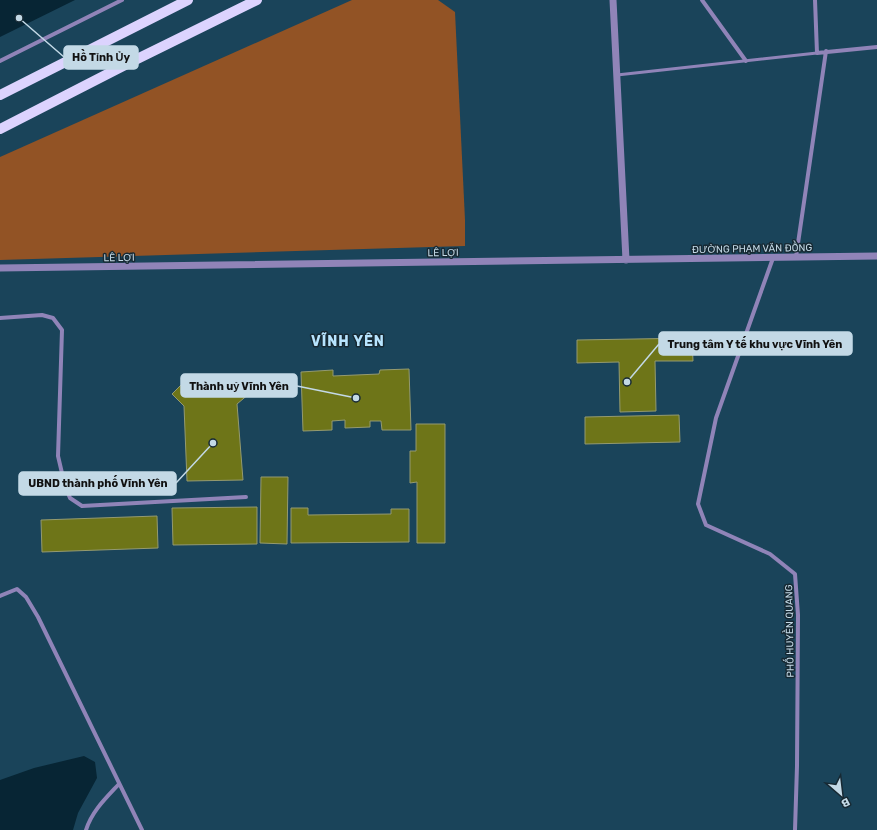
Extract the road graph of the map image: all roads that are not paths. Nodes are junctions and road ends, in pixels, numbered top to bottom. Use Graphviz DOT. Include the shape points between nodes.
graph roads {
  1 [pos="122,0"];
  2 [pos="188,0"];
  3 [pos="257,0"];
  4 [pos="613,0"];
  5 [pos="702,0"];
  6 [pos="815,0"];
  7 [pos="877,47"];
  8 [pos="826,51"];
  9 [pos="817,53"];
  10 [pos="0,61"];
  11 [pos="746,61"];
  12 [pos="617,75"];
  13 [pos="0,95"];
  14 [pos="0,129"];
  15 [pos="877,256"];
  16 [pos="796,257"];
  17 [pos="773,258"];
  18 [pos="626,260"];
  19 [pos="0,268"];
  20 [pos="0,318"];
  21 [pos="246,497"];
  22 [pos="0,596"];
  23 [pos="119,784"];
  24 [pos="86,830"];
  25 [pos="142,830"];
  26 [pos="795,830"];
  1 -- 10 [label="street"];
  2 -- 13 [label="main road"];
  3 -- 14 [label="main road"];
  4 -- 12 [label="street"];
  5 -- 11 [label="street"];
  6 -- 9 [label="street"];
  7 -- 8 [label="street"];
  8 -- 9 [label="street"];
  8 -- 16 [label="street"];
  9 -- 11 [label="lane"];
  11 -- 12 [label="lane"];
  12 -- 18 [label="street"];
  15 -- 16 [label="street, ĐƯỜNG PHẠM VĂN ĐỒNG"];
  16 -- 17 [label="street, ĐƯỜNG PHẠM VĂN ĐỒNG"];
  17 -- 18 [label="street, ĐƯỜNG PHẠM VĂN ĐỒNG"];
  17 -- 26 [label="street, PHỐ HUYỀN QUANG" via="716,418 698,504 706,525 770,554 795,574 798,615"];
  18 -- 19 [label="street, LÊ LỢI"];
  20 -- 21 [label="street" via="42,315 53,318 62,330 58,456 70,498 82,506"];
  22 -- 23 [label="street" via="17,589 26,597"];
  23 -- 24 [label="street" via="99,806 89,820"];
  23 -- 25 [label="street"];
}
